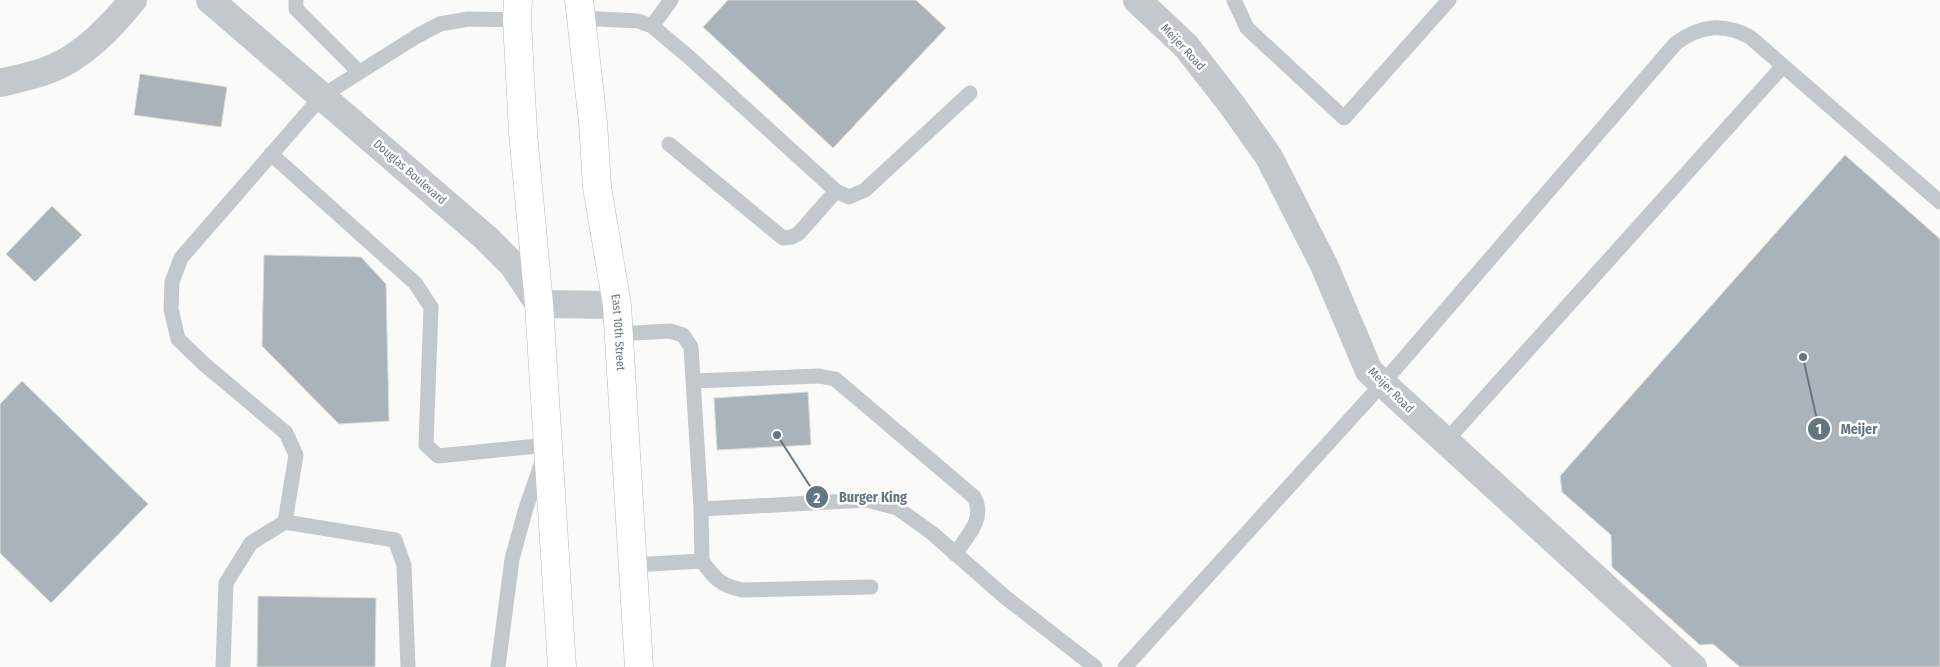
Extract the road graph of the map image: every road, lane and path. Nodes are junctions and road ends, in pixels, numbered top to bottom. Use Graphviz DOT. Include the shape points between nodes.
graph roads {
  1 [pos="133,0"];
  2 [pos="210,0"];
  3 [pos="296,0"];
  4 [pos="671,0"];
  5 [pos="1137,0"];
  6 [pos="1234,0"];
  7 [pos="1449,0"];
  8 [pos="579,9"];
  9 [pos="517,10"];
  10 [pos="652,26"];
  11 [pos="1783,66"];
  12 [pos="359,72"];
  13 [pos="0,83"];
  14 [pos="970,92"];
  15 [pos="322,96"];
  16 [pos="669,144"];
  17 [pos="271,154"];
  18 [pos="836,191"];
  19 [pos="1940,202"];
  20 [pos="539,304"];
  21 [pos="617,305"];
  22 [pos="618,334"];
  23 [pos="694,381"];
  24 [pos="1382,384"];
  25 [pos="1446,441"];
  26 [pos="548,445"];
  27 [pos="701,509"];
  28 [pos="285,522"];
  29 [pos="955,554"];
  30 [pos="702,561"];
  31 [pos="633,565"];
  32 [pos="870,587"];
  33 [pos="223,667"];
  34 [pos="408,667"];
  35 [pos="498,667"];
  36 [pos="562,667"];
  37 [pos="639,667"];
  38 [pos="1095,667"];
  39 [pos="1126,667"];
  40 [pos="1693,667"];
  1 -- 13 [label="street" via="116,22 87,48 49,70"];
  2 -- 15 [label="street, Douglas Boulevard"];
  3 -- 12 [label="lane" via="296,9"];
  4 -- 10 [label="lane"];
  5 -- 24 [label="street, Meijer Road" via="1186,46 1269,156 1324,265 1369,371"];
  6 -- 7 [label="lane" via="1247,28 1344,118"];
  8 -- 10 [label="lane"];
  8 -- 21 [label="main road, East 10th Street" via="593,122 597,187"];
  9 -- 12 [label="lane" via="440,24"];
  9 -- 20 [label="main road" via="523,133"];
  10 -- 18 [label="lane"];
  11 -- 19 [label="lane"];
  11 -- 24 [label="lane" via="1750,37 1723,27 1687,35 1676,43"];
  11 -- 25 [label="lane"];
  12 -- 15 [label="lane"];
  14 -- 18 [label="lane" via="865,190 848,197"];
  15 -- 17 [label="lane"];
  15 -- 20 [label="street, Douglas Boulevard" via="486,238 513,265"];
  16 -- 18 [label="lane" via="783,238 799,233"];
  17 -- 26 [label="lane" via="415,284 431,307 426,444 438,456"];
  17 -- 28 [label="lane" via="181,258 172,282 171,309 178,339 286,432 296,455"];
  20 -- 21 [label="street"];
  20 -- 26 [label="main road"];
  21 -- 22 [label="main road, East 10th Street"];
  22 -- 23 [label="lane" via="670,331 683,335 691,347"];
  22 -- 31 [label="main road, East 10th Street"];
  23 -- 27 [label="lane"];
  23 -- 29 [label="lane" via="818,376 835,379 974,497 979,506 978,518"];
  24 -- 25 [label="street, Meijer Road"];
  24 -- 39 [label="lane"];
  25 -- 40 [label="street, Meijer Road"];
  26 -- 35 [label="lane" via="512,559"];
  26 -- 36 [label="main road"];
  27 -- 29 [label="lane" via="867,500 897,508"];
  27 -- 30 [label="lane"];
  28 -- 33 [label="lane" via="251,543 226,583"];
  28 -- 34 [label="lane" via="396,540 404,565"];
  29 -- 38 [label="lane"];
  30 -- 31 [label="lane"];
  30 -- 32 [label="lane" via="726,586 742,590"];
  31 -- 37 [label="main road, East 10th Street"];
}
